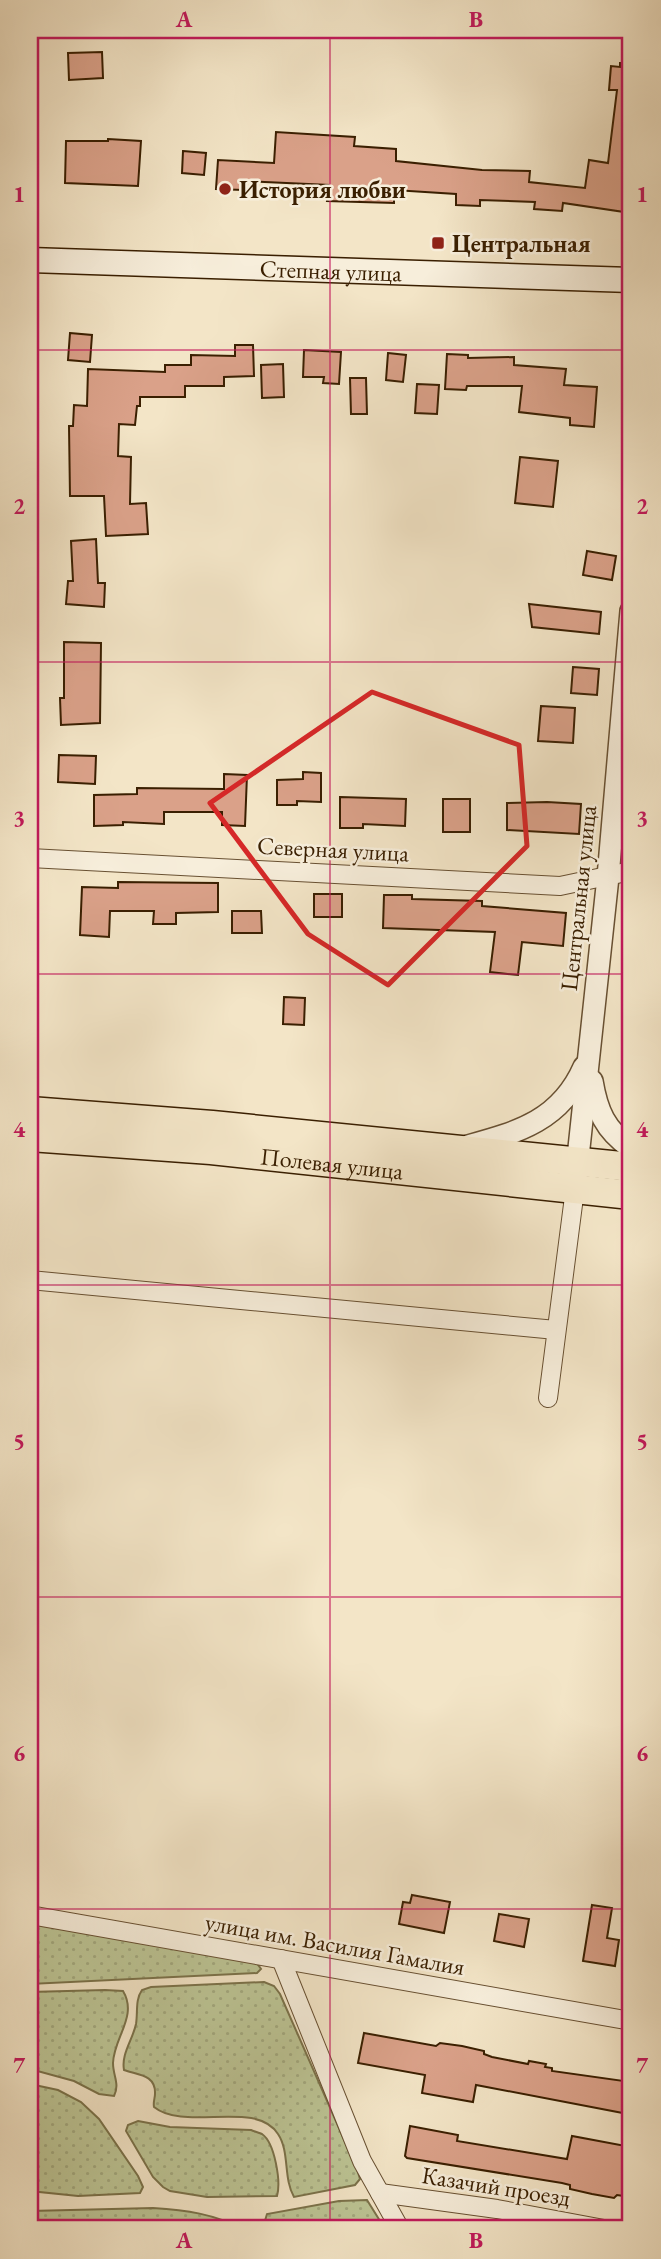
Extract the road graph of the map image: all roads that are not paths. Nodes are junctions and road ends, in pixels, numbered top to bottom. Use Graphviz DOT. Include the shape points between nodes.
graph roads {
  1 [pos="30,260"];
  2 [pos="631,280"];
  3 [pos="631,611"];
  4 [pos="30,858"];
  5 [pos="631,871"];
  6 [pos="608,877"];
  7 [pos="588,1059"];
  8 [pos="30,1111"];
  9 [pos="30,1137"];
  10 [pos="631,1148"];
  11 [pos="453,1150"];
  12 [pos="631,1167"];
  13 [pos="576,1175"];
  14 [pos="631,1195"];
  15 [pos="30,1280"];
  16 [pos="556,1330"];
  17 [pos="548,1398"];
  18 [pos="30,1915"];
  19 [pos="281,1959"];
  20 [pos="631,2021"];
  21 [pos="380,2193"];
  22 [pos="400,2229"];
  23 [pos="604,2229"];
  1 -- 2 [label="main road, Степная улица"];
  3 -- 6 [label="street, Центральная улица"];
  4 -- 6 [label="street, Северная улица" via="560,886"];
  5 -- 6 [label="street, Северная улица"];
  6 -- 7 [label="street, Центральная улица"];
  7 -- 10 [label="street" via="596,1106 614,1136"];
  7 -- 11 [label="street" via="577,1083 534,1123"];
  7 -- 13 [label="street, Центральная улица"];
  8 -- 11 [label="highway, Полевая улица"];
  9 -- 13 [label="highway, Полевая улица"];
  11 -- 13 [label="highway, Полевая улица"];
  12 -- 13 [label="highway, Полевая улица"];
  13 -- 14 [label="highway, Полевая улица"];
  13 -- 16 [label="street"];
  15 -- 16 [label="street"];
  16 -- 17 [label="street"];
  18 -- 19 [label="street, улица им. Василия Гамалия"];
  19 -- 20 [label="street, улица им. Василия Гамалия"];
  19 -- 21 [label="street" via="362,2161"];
  21 -- 22 [label="street"];
  21 -- 23 [label="street, Казачий проезд"];
}
